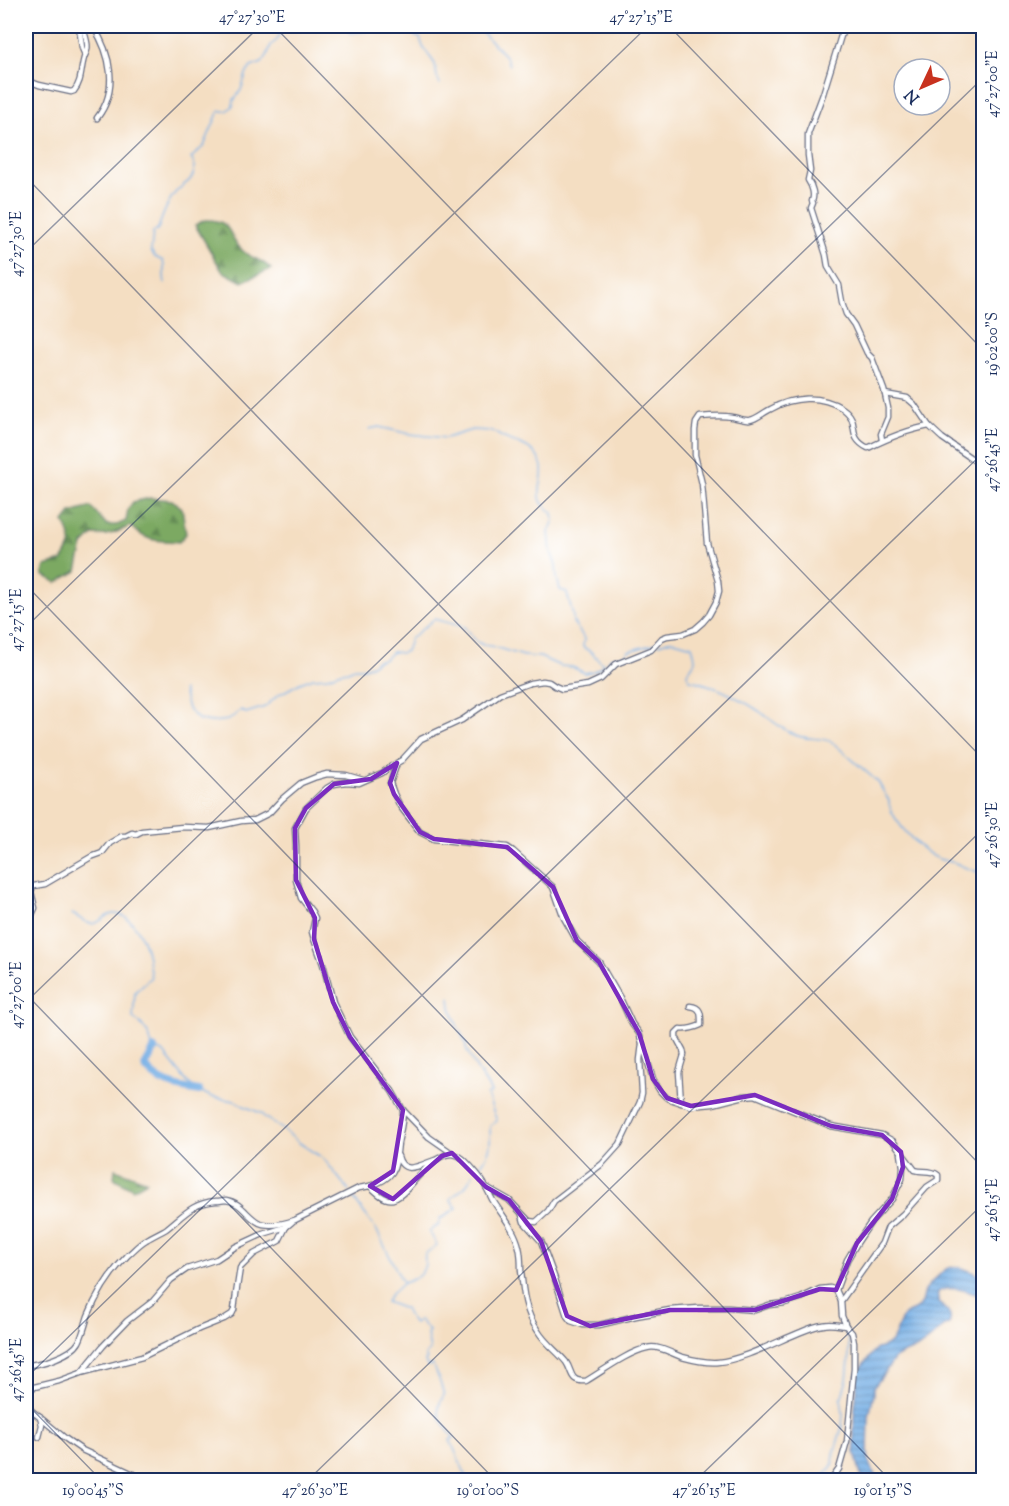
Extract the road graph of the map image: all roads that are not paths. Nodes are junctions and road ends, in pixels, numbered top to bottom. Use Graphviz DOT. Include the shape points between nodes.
graph roads {
  1 [pos="81,26"];
  2 [pos="93,26"];
  3 [pos="844,26"];
  4 [pos="26,80"];
  5 [pos="97,118"];
  6 [pos="885,394"];
  7 [pos="929,426"];
  8 [pos="882,440"];
  9 [pos="984,467"];
  10 [pos="397,763"];
  11 [pos="363,780"];
  12 [pos="26,928"];
  13 [pos="690,1006"];
  14 [pos="643,1044"];
  15 [pos="681,1103"];
  16 [pos="403,1110"];
  17 [pos="900,1152"];
  18 [pos="452,1153"];
  19 [pos="398,1156"];
  20 [pos="438,1159"];
  21 [pos="370,1186"];
  22 [pos="486,1187"];
  23 [pos="522,1215"];
  24 [pos="295,1220"];
  25 [pos="286,1227"];
  26 [pos="836,1290"];
  27 [pos="841,1301"];
  28 [pos="846,1326"];
  29 [pos="26,1365"];
  30 [pos="81,1373"];
  31 [pos="26,1389"];
  32 [pos="26,1406"];
  33 [pos="39,1416"];
  34 [pos="39,1437"];
  35 [pos="146,1480"];
  36 [pos="831,1480"];
  1 -- 4 [label="street" via="85,55 81,80 74,91"];
  2 -- 5 [label="street" via="105,50 111,84 107,103"];
  3 -- 6 [label="street" via="808,134 811,208 846,314 872,358"];
  6 -- 7 [label="street" via="907,398"];
  6 -- 8 [label="street" via="888,417"];
  7 -- 8 [label="street"];
  7 -- 9 [label="street"];
  8 -- 10 [label="street" via="868,447 860,444 850,415 839,406 816,400 794,399 750,420 700,417 696,423 694,455 702,484 707,543 719,591 703,622 683,634 662,638 651,650 616,664 588,685 562,688 543,681 500,694 462,720 421,739"];
  10 -- 11 [label="street"];
  10 -- 14 [label="street" via="390,783 400,806 420,832 434,839 507,847 553,887 577,941 599,962"];
  11 -- 12 [label="street" via="346,775 316,777 302,783 269,813 255,820 122,836 102,853 45,884 34,886 31,891 35,908"];
  11 -- 16 [label="street" via="334,784 306,808 295,828 296,880 301,898 315,918 312,932 333,1002 350,1037"];
  13 -- 15 [label="street" via="699,1009 701,1025 676,1033 684,1055"];
  14 -- 15 [label="street" via="652,1079 667,1098"];
  14 -- 23 [label="street" via="640,1102 620,1144 602,1164 554,1201 542,1218 529,1221"];
  15 -- 17 [label="street" via="700,1106 755,1095 831,1126 882,1135 893,1141"];
  16 -- 18 [label="street" via="429,1137"];
  16 -- 19 [label="street"];
  17 -- 26 [label="street" via="902,1179 892,1199 856,1243"];
  17 -- 27 [label="street" via="915,1170 935,1172 938,1180 888,1227 882,1243"];
  18 -- 20 [label="street"];
  18 -- 22 [label="street" via="460,1156"];
  19 -- 20 [label="street" via="407,1168"];
  19 -- 21 [label="street" via="388,1177"];
  20 -- 21 [label="street" via="393,1199"];
  21 -- 24 [label="street"];
  22 -- 23 [label="street" via="509,1200"];
  22 -- 28 [label="street" via="519,1246 525,1304 530,1316 538,1332 579,1382 640,1349 650,1347 694,1360 720,1362 816,1326"];
  23 -- 26 [label="street" via="541,1241 567,1316 583,1325 699,1308 755,1310 820,1289"];
  24 -- 25 [label="street"];
  24 -- 29 [label="street" via="263,1224 242,1206 226,1200 191,1208 125,1258 96,1299 78,1344 45,1362"];
  25 -- 30 [label="street" via="263,1233 171,1280"];
  25 -- 30 [label="street" via="279,1241 254,1254 240,1268 232,1314 142,1357"];
  26 -- 27 [label="street"];
  27 -- 28 [label="street"];
  28 -- 36 [label="street" via="852,1333 855,1355 849,1432 839,1469"];
  30 -- 31 [label="street"];
  32 -- 33 [label="street"];
  33 -- 34 [label="street"];
  33 -- 35 [label="street" via="82,1450"];
}
